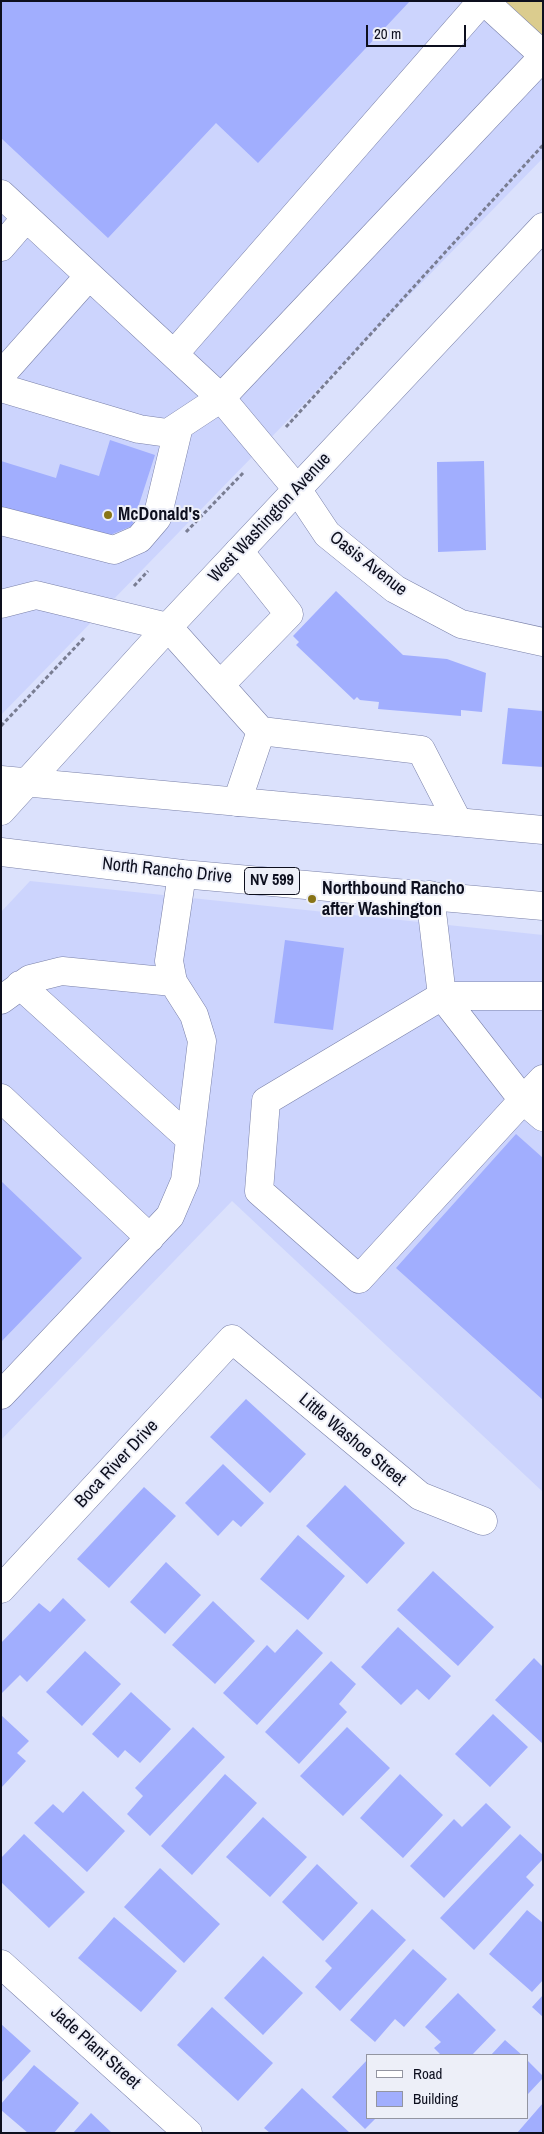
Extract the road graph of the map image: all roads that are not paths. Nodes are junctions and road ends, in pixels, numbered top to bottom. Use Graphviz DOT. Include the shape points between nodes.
graph roads {
  1 [pos="483,1"];
  2 [pos="543,55"];
  3 [pos="543,62"];
  4 [pos="1,194"];
  5 [pos="26,218"];
  6 [pos="543,227"];
  7 [pos="1,247"];
  8 [pos="90,276"];
  9 [pos="174,354"];
  10 [pos="1,375"];
  11 [pos="1,388"];
  12 [pos="221,398"];
  13 [pos="179,426"];
  14 [pos="297,489"];
  15 [pos="1,521"];
  16 [pos="240,551"];
  17 [pos="1,604"];
  18 [pos="168,627"];
  19 [pos="543,642"];
  20 [pos="220,685"];
  21 [pos="261,731"];
  22 [pos="14,781"];
  23 [pos="237,802"];
  24 [pos="1,811"];
  25 [pos="458,822"];
  26 [pos="543,830"];
  27 [pos="1,852"];
  28 [pos="182,874"];
  29 [pos="430,894"];
  30 [pos="543,906"];
  31 [pos="173,982"];
  32 [pos="10,993"];
  33 [pos="442,996"];
  34 [pos="543,996"];
  35 [pos="543,1079"];
  36 [pos="1,1098"];
  37 [pos="533,1108"];
  38 [pos="190,1140"];
  39 [pos="150,1238"];
  40 [pos="232,1340"];
  41 [pos="1,1395"];
  42 [pos="483,1521"];
  43 [pos="1,1589"];
  44 [pos="1,1964"];
  45 [pos="188,2133"];
  1 -- 2 [label="main road"];
  1 -- 9 [label="main road"];
  3 -- 12 [label="main road" via="538,62"];
  4 -- 5 [label="main road, Oasis Avenue"];
  5 -- 7 [label="main road"];
  5 -- 8 [label="main road, Oasis Avenue"];
  6 -- 14 [label="main road, West Washington Avenue"];
  8 -- 9 [label="main road, Oasis Avenue"];
  8 -- 10 [label="main road"];
  9 -- 12 [label="main road, Oasis Avenue"];
  11 -- 13 [label="main road" via="139,429 168,433"];
  12 -- 13 [label="main road"];
  12 -- 14 [label="main road, Oasis Avenue"];
  13 -- 15 [label="main road" via="157,518 139,539 114,550"];
  14 -- 16 [label="main road, West Washington Avenue"];
  14 -- 19 [label="main road, Oasis Avenue" via="327,534 395,589 461,624"];
  16 -- 18 [label="main road, West Washington Avenue"];
  16 -- 20 [label="main road" via="289,614"];
  17 -- 18 [label="main road" via="36,595"];
  18 -- 20 [label="main road"];
  18 -- 22 [label="main road, West Washington Avenue"];
  20 -- 21 [label="main road"];
  21 -- 23 [label="main road"];
  21 -- 25 [label="main road" via="420,750"];
  22 -- 23 [label="main road"];
  22 -- 24 [label="main road, West Washington Avenue"];
  23 -- 25 [label="main road"];
  25 -- 26 [label="main road"];
  27 -- 28 [label="main road, North Rancho Drive / NV 599"];
  28 -- 29 [label="main road, North Rancho Drive / NV 599"];
  28 -- 31 [label="main road" via="169,961"];
  29 -- 30 [label="main road, North Rancho Drive / NV 599"];
  29 -- 33 [label="main road"];
  31 -- 32 [label="main road" via="62,971 30,979"];
  31 -- 38 [label="main road" via="194,1015 202,1041"];
  32 -- 38 [label="main road"];
  33 -- 34 [label="main road"];
  33 -- 37 [label="main road"];
  33 -- 37 [label="main road" via="266,1100 259,1192 359,1279"];
  35 -- 37 [label="main road"];
  36 -- 39 [label="main road"];
  38 -- 39 [label="main road" via="185,1181 170,1216"];
  39 -- 41 [label="main road"];
  40 -- 42 [label="main road, Little Washoe Street" via="420,1496"];
  40 -- 43 [label="main road, Boca River Drive"];
  44 -- 45 [label="main road, Jade Plant Street"];
}
